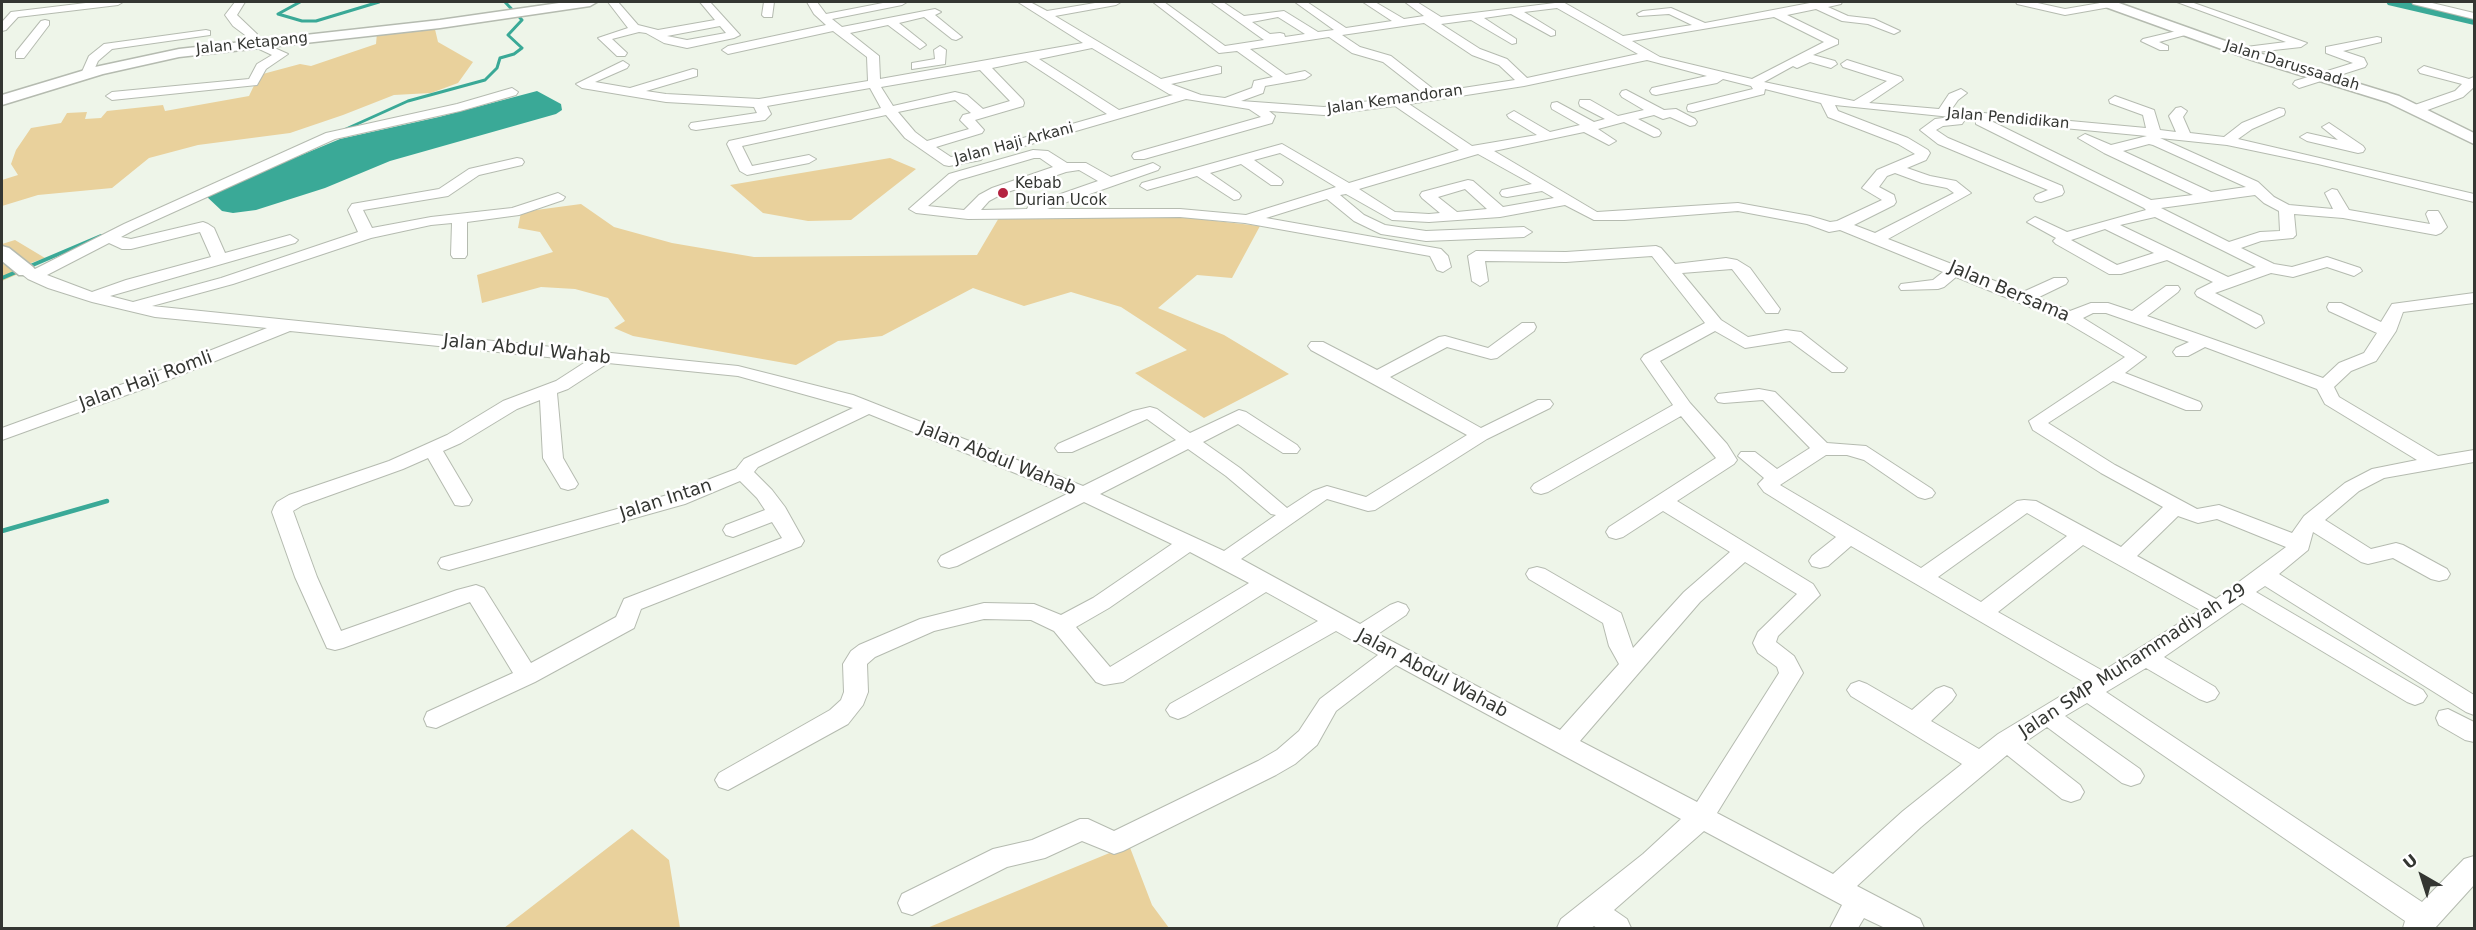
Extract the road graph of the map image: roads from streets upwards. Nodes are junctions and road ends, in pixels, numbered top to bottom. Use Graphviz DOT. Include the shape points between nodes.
graph roads {
  1 [pos="240,2"];
  2 [pos="590,2"];
  3 [pos="613,2"];
  4 [pos="705,2"];
  5 [pos="769,2"];
  6 [pos="812,2"];
  7 [pos="902,2"];
  8 [pos="1023,2"];
  9 [pos="1116,2"];
  10 [pos="1158,2"];
  11 [pos="1216,2"];
  12 [pos="1262,2"];
  13 [pos="1300,2"];
  14 [pos="1368,2"];
  15 [pos="1410,2"];
  16 [pos="1837,2"];
  17 [pos="2021,2"];
  18 [pos="2182,2"];
  19 [pos="2417,2"];
  20 [pos="1557,3"];
  21 [pos="2108,3"];
  22 [pos="873,4"];
  23 [pos="1815,5"];
  24 [pos="120,7"];
  25 [pos="1514,11"];
  26 [pos="1776,14"];
  27 [pos="768,15"];
  28 [pos="1046,15"];
  29 [pos="2475,16"];
  30 [pos="1474,17"];
  31 [pos="2271,18"];
  32 [pos="1242,20"];
  33 [pos="890,21"];
  34 [pos="1400,21"];
  35 [pos="722,22"];
  36 [pos="1436,22"];
  37 [pos="45,23"];
  38 [pos="2246,24"];
  39 [pos="2287,24"];
  40 [pos="835,25"];
  41 [pos="1704,27"];
  42 [pos="2,28"];
  43 [pos="852,28"];
  44 [pos="637,29"];
  45 [pos="2263,30"];
  46 [pos="1335,31"];
  47 [pos="1894,31"];
  48 [pos="1674,32"];
  49 [pos="2185,32"];
  50 [pos="206,33"];
  51 [pos="1312,33"];
  52 [pos="1551,33"];
  53 [pos="656,35"];
  54 [pos="956,37"];
  55 [pos="1619,40"];
  56 [pos="2377,40"];
  57 [pos="1512,41"];
  58 [pos="266,42"];
  59 [pos="1834,42"];
  60 [pos="249,44"];
  61 [pos="1094,44"];
  62 [pos="920,45"];
  63 [pos="1239,47"];
  64 [pos="2164,48"];
  65 [pos="728,50"];
  66 [pos="940,51"];
  67 [pos="2242,51"];
  68 [pos="882,54"];
  69 [pos="20,55"];
  70 [pos="1647,56"];
  71 [pos="1028,57"];
  72 [pos="1830,64"];
  73 [pos="1847,64"];
  74 [pos="983,66"];
  75 [pos="626,68"];
  76 [pos="1892,69"];
  77 [pos="1217,70"];
  78 [pos="2424,70"];
  79 [pos="872,71"];
  80 [pos="87,74"];
  81 [pos="693,74"];
  82 [pos="1305,75"];
  83 [pos="2324,77"];
  84 [pos="1284,79"];
  85 [pos="672,80"];
  86 [pos="1524,82"];
  87 [pos="2473,82"];
  88 [pos="1160,83"];
  89 [pos="2299,84"];
  90 [pos="874,85"];
  91 [pos="1757,85"];
  92 [pos="1656,91"];
  93 [pos="512,92"];
  94 [pos="624,93"];
  95 [pos="1961,93"];
  96 [pos="1626,94"];
  97 [pos="1186,95"];
  98 [pos="112,96"];
  99 [pos="1434,96"];
  100 [pos="1819,97"];
  101 [pos="2,100"];
  102 [pos="2115,100"];
  103 [pos="1224,102"];
  104 [pos="1398,102"];
  105 [pos="759,103"];
  106 [pos="1584,103"];
  107 [pos="1859,105"];
  108 [pos="1253,106"];
  109 [pos="1557,106"];
  110 [pos="1694,108"];
  111 [pos="2417,109"];
  112 [pos="889,110"];
  113 [pos="1656,111"];
  114 [pos="2181,111"];
  115 [pos="2279,112"];
  116 [pos="1942,113"];
  117 [pos="981,114"];
  118 [pos="1833,114"];
  119 [pos="1118,115"];
  120 [pos="1514,115"];
  121 [pos="1621,119"];
  122 [pos="1977,119"];
  123 [pos="1690,122"];
  124 [pos="2070,125"];
  125 [pos="696,126"];
  126 [pos="1590,127"];
  127 [pos="840,133"];
  128 [pos="1654,133"];
  129 [pos="2154,134"];
  130 [pos="1548,136"];
  131 [pos="2307,136"];
  132 [pos="2185,137"];
  133 [pos="2475,139"];
  134 [pos="1609,141"];
  135 [pos="2227,141"];
  136 [pos="924,146"];
  137 [pos="1476,150"];
  138 [pos="2109,150"];
  139 [pos="2282,150"];
  140 [pos="738,154"];
  141 [pos="1139,156"];
  142 [pos="1242,158"];
  143 [pos="809,159"];
  144 [pos="517,162"];
  145 [pos="1153,167"];
  146 [pos="1064,168"];
  147 [pos="1895,168"];
  148 [pos="2374,170"];
  149 [pos="1199,171"];
  150 [pos="1128,175"];
  151 [pos="1108,181"];
  152 [pos="1276,182"];
  153 [pos="1544,186"];
  154 [pos="1349,188"];
  155 [pos="2259,190"];
  156 [pos="1152,191"];
  157 [pos="1507,193"];
  158 [pos="2332,193"];
  159 [pos="1329,194"];
  160 [pos="1234,196"];
  161 [pos="558,197"];
  162 [pos="2041,198"];
  163 [pos="2212,198"];
  164 [pos="2475,198"];
  165 [pos="1566,200"];
  166 [pos="2153,208"];
  167 [pos="2286,209"];
  168 [pos="1023,213"];
  169 [pos="1111,213"];
  170 [pos="1180,213"];
  171 [pos="1500,213"];
  172 [pos="2343,214"];
  173 [pos="2433,214"];
  174 [pos="968,215"];
  175 [pos="1454,217"];
  176 [pos="460,218"];
  177 [pos="1359,218"];
  178 [pos="1245,219"];
  179 [pos="2035,222"];
  180 [pos="2106,224"];
  181 [pos="1841,225"];
  182 [pos="1323,231"];
  183 [pos="1524,232"];
  184 [pos="366,234"];
  185 [pos="109,237"];
  186 [pos="2066,237"];
  187 [pos="1878,238"];
  188 [pos="290,240"];
  189 [pos="1423,243"];
  190 [pos="2227,247"];
  191 [pos="2,252"];
  192 [pos="2168,254"];
  193 [pos="459,255"];
  194 [pos="220,260"];
  195 [pos="1443,267"];
  196 [pos="2270,268"];
  197 [pos="1672,269"];
  198 [pos="1955,270"];
  199 [pos="27,271"];
  200 [pos="2354,271"];
  201 [pos="1480,281"];
  202 [pos="2060,281"];
  203 [pos="2227,283"];
  204 [pos="1907,287"];
  205 [pos="2172,289"];
  206 [pos="92,297"];
  207 [pos="2024,298"];
  208 [pos="2475,298"];
  209 [pos="133,307"];
  210 [pos="2335,307"];
  211 [pos="1772,309"];
  212 [pos="2070,317"];
  213 [pos="2135,317"];
  214 [pos="2256,323"];
  215 [pos="1715,324"];
  216 [pos="289,326"];
  217 [pos="1528,327"];
  218 [pos="2387,331"];
  219 [pos="2205,341"];
  220 [pos="1317,346"];
  221 [pos="2182,352"];
  222 [pos="604,358"];
  223 [pos="1838,368"];
  224 [pos="2112,374"];
  225 [pos="1377,377"];
  226 [pos="2325,386"];
  227 [pos="548,391"];
  228 [pos="1724,398"];
  229 [pos="1544,404"];
  230 [pos="2193,406"];
  231 [pos="869,407"];
  232 [pos="1683,407"];
  233 [pos="2,434"];
  234 [pos="1480,435"];
  235 [pos="1190,441"];
  236 [pos="432,448"];
  237 [pos="1065,448"];
  238 [pos="1290,449"];
  239 [pos="1822,449"];
  240 [pos="1748,456"];
  241 [pos="2475,456"];
  242 [pos="2435,463"];
  243 [pos="743,473"];
  244 [pos="1775,477"];
  245 [pos="568,484"];
  246 [pos="1541,488"];
  247 [pos="1082,493"];
  248 [pos="1925,493"];
  249 [pos="462,500"];
  250 [pos="1662,501"];
  251 [pos="2176,506"];
  252 [pos="1278,509"];
  253 [pos="778,512"];
  254 [pos="2311,521"];
  255 [pos="734,530"];
  256 [pos="1616,532"];
  257 [pos="2082,535"];
  258 [pos="1850,536"];
  259 [pos="1188,543"];
  260 [pos="2301,546"];
  261 [pos="1743,552"];
  262 [pos="2124,557"];
  263 [pos="1225,560"];
  264 [pos="949,561"];
  265 [pos="1820,561"];
  266 [pos="449,563"];
  267 [pos="1537,574"];
  268 [pos="2439,574"];
  269 [pos="2264,575"];
  270 [pos="1923,577"];
  271 [pos="1266,582"];
  272 [pos="2241,593"];
  273 [pos="2217,609"];
  274 [pos="1398,610"];
  275 [pos="1983,612"];
  276 [pos="1336,621"];
  277 [pos="1062,625"];
  278 [pos="1360,635"];
  279 [pos="1395,654"];
  280 [pos="2146,657"];
  281 [pos="1631,663"];
  282 [pos="527,676"];
  283 [pos="2096,687"];
  284 [pos="1859,690"];
  285 [pos="2207,693"];
  286 [pos="1944,695"];
  287 [pos="2415,696"];
  288 [pos="2469,696"];
  289 [pos="1178,710"];
  290 [pos="2047,715"];
  291 [pos="2448,718"];
  292 [pos="436,719"];
  293 [pos="1914,723"];
  294 [pos="2475,734"];
  295 [pos="2007,741"];
  296 [pos="1562,744"];
  297 [pos="1980,762"];
  298 [pos="2131,776"];
  299 [pos="728,780"];
  300 [pos="2072,792"];
  301 [pos="1701,817"];
  302 [pos="2475,867"];
  303 [pos="1847,895"];
  304 [pos="912,903"];
  305 [pos="1594,910"];
  306 [pos="2420,924"];
  307 [pos="1571,928"];
  308 [pos="1617,928"];
  309 [pos="1844,928"];
  310 [pos="1910,928"];
  1 -- 60 [label="street" via="231,15 251,34"];
  2 -- 58 [label="street, Jalan Ketapang" via="409,28"];
  3 -- 44 [label="street"];
  4 -- 35 [label="street"];
  5 -- 27 [label="street"];
  6 -- 40 [label="street, Jalan Haji Arkani"];
  7 -- 22 [label="street"];
  8 -- 28 [label="street, Jalan Kemandoran"];
  9 -- 28 [label="street"];
  10 -- 63 [label="street" via="1218,49"];
  11 -- 32 [label="street"];
  12 -- 13 [label="street" via="1276,6"];
  13 -- 46 [label="street"];
  14 -- 34 [label="street"];
  15 -- 36 [label="street"];
  16 -- 23 [label="street"];
  17 -- 21 [label="street" via="2065,12"];
  18 -- 38 [label="street"];
  19 -- 29 [label="street"];
  20 -- 25 [label="street"];
  20 -- 55 [label="street, Jalan Pendidikan"];
  21 -- 49 [label="street, Jalan Darussaadah"];
  22 -- 40 [label="street"];
  23 -- 26 [label="street"];
  23 -- 47 [label="street" via="1846,19 1866,20"];
  24 -- 37 [label="street"];
  24 -- 42 [label="street" via="15,14"];
  25 -- 30 [label="street"];
  25 -- 52 [label="street"];
  26 -- 41 [label="street"];
  26 -- 59 [label="street"];
  28 -- 61 [label="street, Jalan Kemandoran"];
  30 -- 36 [label="street"];
  30 -- 57 [label="street"];
  31 -- 38 [label="street"];
  32 -- 51 [label="street" via="1268,38"];
  32 -- 51 [label="street" via="1280,13"];
  33 -- 43 [label="street"];
  33 -- 54 [label="street" via="931,13"];
  33 -- 62 [label="street"];
  34 -- 36 [label="street" via="1424,18"];
  34 -- 46 [label="street"];
  35 -- 53 [label="street"];
  35 -- 53 [label="street" via="734,35 687,44"];
  36 -- 86 [label="street" via="1476,52 1503,63"];
  37 -- 42 [label="street"];
  37 -- 69 [label="street"];
  38 -- 45 [label="street"];
  39 -- 45 [label="street"];
  40 -- 43 [label="street"];
  40 -- 65 [label="street"];
  40 -- 79 [label="street, Jalan Haji Arkani" via="870,52"];
  41 -- 48 [label="street"];
  41 -- 48 [label="street" via="1671,11 1640,11"];
  43 -- 68 [label="street"];
  44 -- 53 [label="street"];
  44 -- 75 [label="street" via="604,38"];
  45 -- 67 [label="street" via="2301,43"];
  46 -- 51 [label="street"];
  46 -- 99 [label="street" via="1356,50 1387,59"];
  48 -- 55 [label="street"];
  49 -- 64 [label="street" via="2147,41"];
  49 -- 67 [label="street, Jalan Darussaadah"];
  50 -- 80 [label="street" via="108,46 93,59"];
  51 -- 63 [label="street"];
  55 -- 70 [label="street, Jalan Pendidikan"];
  56 -- 83 [label="street" via="2330,49 2361,64"];
  58 -- 60 [label="street, Jalan Ketapang"];
  58 -- 98 [label="street" via="263,48 282,54 261,67 253,82"];
  59 -- 76 [label="street" via="1853,56"];
  59 -- 91 [label="street" via="1818,47"];
  60 -- 80 [label="street, Jalan Ketapang" via="151,55"];
  61 -- 71 [label="street"];
  61 -- 88 [label="street, Jalan Kemandoran"];
  63 -- 84 [label="street"];
  66 -- 79 [label="street" via="939,62"];
  67 -- 83 [label="street, Jalan Darussaadah"];
  70 -- 86 [label="street, Jalan Kemandoran"];
  70 -- 91 [label="street, Jalan Pendidikan"];
  71 -- 74 [label="street"];
  71 -- 119 [label="street"];
  72 -- 91 [label="street" via="1809,58"];
  73 -- 107 [label="street" via="1898,80"];
  74 -- 90 [label="street"];
  74 -- 117 [label="street" via="1018,103"];
  75 -- 85 [label="street"];
  75 -- 94 [label="street" via="582,84"];
  77 -- 88 [label="street"];
  78 -- 87 [label="street"];
  79 -- 90 [label="street, Jalan Haji Arkani"];
  80 -- 101 [label="street, Jalan Ketapang"];
  81 -- 85 [label="street"];
  82 -- 84 [label="street"];
  83 -- 89 [label="street"];
  83 -- 111 [label="street, Jalan Darussaadah"];
  84 -- 103 [label="street" via="1259,83 1259,90"];
  85 -- 94 [label="street"];
  86 -- 99 [label="street, Jalan Kemandoran"];
  87 -- 111 [label="street" via="2448,99"];
  88 -- 97 [label="street, Jalan Kemandoran"];
  90 -- 105 [label="street"];
  90 -- 112 [label="street, Jalan Haji Arkani"];
  91 -- 92 [label="street" via="1711,78"];
  91 -- 100 [label="street, Jalan Pendidikan"];
  91 -- 110 [label="street" via="1761,90 1758,92"];
  93 -- 185 [label="street" via="331,136"];
  94 -- 105 [label="street"];
  95 -- 116 [label="street" via="1953,97"];
  96 -- 113 [label="street"];
  97 -- 103 [label="street, Jalan Kemandoran"];
  97 -- 119 [label="street, Jalan Haji Arkani"];
  99 -- 104 [label="street, Jalan Kemandoran"];
  100 -- 107 [label="street, Jalan Pendidikan"];
  100 -- 118 [label="street"];
  102 -- 129 [label="street" via="2149,113"];
  103 -- 108 [label="street, Jalan Kemandoran"];
  104 -- 108 [label="street, Jalan Kemandoran" via="1337,111"];
  104 -- 137 [label="street, Jalan Bersama"];
  105 -- 125 [label="street" via="764,114 760,117"];
  106 -- 121 [label="street"];
  107 -- 116 [label="street, Jalan Pendidikan"];
  107 -- 118 [label="street" via="1851,112"];
  108 -- 141 [label="street" via="1268,116 1267,120"];
  109 -- 126 [label="street"];
  111 -- 133 [label="street, Jalan Darussaadah"];
  112 -- 117 [label="street" via="958,96"];
  112 -- 136 [label="street, Jalan Haji Arkani"];
  112 -- 140 [label="street" via="739,142 734,144"];
  113 -- 121 [label="street"];
  113 -- 123 [label="street" via="1663,115 1671,112"];
  114 -- 132 [label="street" via="2176,116"];
  115 -- 135 [label="street" via="2247,126"];
  116 -- 122 [label="street, Jalan Pendidikan"];
  117 -- 136 [label="street" via="967,120 977,130 974,132"];
  118 -- 147 [label="street" via="1903,141 1923,153"];
  119 -- 136 [label="street, Jalan Haji Arkani" via="952,163"];
  120 -- 130 [label="street"];
  121 -- 126 [label="street"];
  121 -- 128 [label="street"];
  122 -- 124 [label="street, Jalan Pendidikan"];
  122 -- 162 [label="street" via="1949,121 1927,130 1943,141 2057,189"];
  122 -- 166 [label="street"];
  124 -- 129 [label="street, Jalan Pendidikan"];
  124 -- 138 [label="street" via="2081,137"];
  126 -- 130 [label="street"];
  126 -- 134 [label="street"];
  127 -- 140 [label="street"];
  129 -- 132 [label="street, Jalan Pendidikan"];
  130 -- 137 [label="street"];
  131 -- 131 [label="street" via="2358,149 2334,125"];
  131 -- 139 [label="street"];
  132 -- 135 [label="street, Jalan Pendidikan"];
  135 -- 139 [label="street, Jalan Pendidikan"];
  137 -- 153 [label="street, Jalan Bersama"];
  137 -- 154 [label="street"];
  138 -- 155 [label="street" via="2156,141"];
  138 -- 163 [label="street"];
  139 -- 148 [label="street"];
  139 -- 164 [label="street, Jalan Pendidikan"];
  140 -- 143 [label="street" via="747,171"];
  142 -- 149 [label="street"];
  142 -- 152 [label="street"];
  142 -- 154 [label="street" via="1286,149"];
  144 -- 184 [label="street" via="474,172 443,193 357,207"];
  145 -- 150 [label="street"];
  146 -- 151 [label="street" via="1081,166"];
  146 -- 174 [label="street" via="997,190"];
  146 -- 174 [label="street" via="1043,154 1033,154 954,177 916,209"];
  147 -- 181 [label="street" via="1882,173 1869,188 1889,198 1889,202"];
  147 -- 187 [label="street" via="1952,184 1964,193"];
  149 -- 156 [label="street"];
  149 -- 160 [label="street"];
  150 -- 151 [label="street"];
  150 -- 156 [label="street"];
  151 -- 168 [label="street"];
  153 -- 157 [label="street"];
  153 -- 165 [label="street, Jalan Bersama"];
  154 -- 159 [label="street"];
  154 -- 175 [label="street" via="1392,216"];
  155 -- 163 [label="street"];
  155 -- 167 [label="street"];
  156 -- 169 [label="street"];
  156 -- 170 [label="street"];
  158 -- 172 [label="street"];
  159 -- 177 [label="street"];
  159 -- 178 [label="street"];
  161 -- 176 [label="street" via="514,212"];
  163 -- 166 [label="street"];
  165 -- 171 [label="street"];
  165 -- 181 [label="street, Jalan Bersama" via="1589,214 1604,217 1738,207 1829,227"];
  166 -- 180 [label="street"];
  166 -- 190 [label="street"];
  167 -- 172 [label="street"];
  167 -- 190 [label="street" via="2288,235 2260,237"];
  168 -- 169 [label="street"];
  168 -- 174 [label="street"];
  169 -- 170 [label="street"];
  170 -- 178 [label="street"];
  171 -- 175 [label="street"];
  171 -- 175 [label="street" via="1466,184 1424,192"];
  172 -- 173 [label="street" via="2436,230 2439,227"];
  176 -- 184 [label="street"];
  176 -- 193 [label="street"];
  177 -- 182 [label="street"];
  177 -- 189 [label="street"];
  178 -- 182 [label="street"];
  179 -- 186 [label="street"];
  180 -- 186 [label="street"];
  180 -- 192 [label="street"];
  181 -- 187 [label="street, Jalan Bersama"];
  182 -- 189 [label="street"];
  183 -- 189 [label="street"];
  184 -- 209 [label="street" via="227,281"];
  185 -- 194 [label="street" via="131,244 203,227"];
  185 -- 199 [label="street"];
  186 -- 192 [label="street" via="2061,241 2065,245 2115,271"];
  187 -- 198 [label="street, Jalan Bersama"];
  188 -- 194 [label="street"];
  189 -- 195 [label="street" via="1438,254"];
  190 -- 196 [label="street"];
  191 -- 199 [label="street, Jalan Abdul Wahab"];
  192 -- 203 [label="street"];
  194 -- 206 [label="street"];
  196 -- 200 [label="street" via="2294,272 2332,262"];
  196 -- 203 [label="street"];
  197 -- 201 [label="street" via="1656,251 1566,257 1476,256"];
  197 -- 211 [label="street" via="1737,265"];
  197 -- 215 [label="street"];
  198 -- 204 [label="street" via="1938,284"];
  198 -- 207 [label="street, Jalan Bersama"];
  199 -- 206 [label="street, Jalan Abdul Wahab"];
  202 -- 207 [label="street"];
  203 -- 214 [label="street" via="2203,293"];
  205 -- 213 [label="street"];
  206 -- 209 [label="street, Jalan Abdul Wahab"];
  207 -- 212 [label="street, Jalan Bersama"];
  208 -- 218 [label="street" via="2403,306 2393,313"];
  209 -- 216 [label="street, Jalan Abdul Wahab"];
  210 -- 218 [label="street"];
  212 -- 213 [label="street" via="2098,307"];
  212 -- 224 [label="street, Jalan Bersama" via="2138,357"];
  213 -- 219 [label="street"];
  215 -- 223 [label="street" via="1745,343 1795,336"];
  215 -- 232 [label="street" via="1650,359"];
  216 -- 222 [label="street, Jalan Abdul Wahab"];
  216 -- 233 [label="street, Jalan Haji Romli"];
  217 -- 225 [label="street" via="1491,354 1445,341"];
  218 -- 226 [label="street" via="2370,357 2344,367"];
  219 -- 221 [label="street"];
  219 -- 226 [label="street"];
  220 -- 225 [label="street"];
  222 -- 227 [label="street"];
  222 -- 231 [label="street, Jalan Abdul Wahab" via="747,372"];
  224 -- 230 [label="street"];
  224 -- 251 [label="street, Jalan Bersama" via="2038,424"];
  225 -- 234 [label="street"];
  226 -- 242 [label="street" via="2331,400"];
  227 -- 236 [label="street" via="510,405"];
  227 -- 245 [label="street" via="553,458"];
  228 -- 239 [label="street" via="1769,396"];
  229 -- 234 [label="street"];
  231 -- 243 [label="street, Jalan Intan" via="751,463"];
  231 -- 247 [label="street, Jalan Abdul Wahab"];
  232 -- 246 [label="street"];
  232 -- 250 [label="street" via="1727,460"];
  234 -- 263 [label="street" via="1368,505 1334,493 1320,495"];
  235 -- 237 [label="street" via="1146,413"];
  235 -- 238 [label="street" via="1242,417"];
  235 -- 247 [label="street"];
  235 -- 252 [label="street"];
  236 -- 249 [label="street"];
  236 -- 282 [label="street" via="284,507 282,512 306,577 335,642 476,593"];
  239 -- 244 [label="street"];
  239 -- 248 [label="street" via="1865,453"];
  240 -- 244 [label="street"];
  241 -- 242 [label="street"];
  242 -- 254 [label="street" via="2379,473 2352,487"];
  243 -- 253 [label="street"];
  243 -- 266 [label="street, Jalan Intan" via="667,503"];
  244 -- 258 [label="street" via="1768,484 1771,488"];
  247 -- 259 [label="street, Jalan Abdul Wahab"];
  247 -- 264 [label="street"];
  250 -- 256 [label="street"];
  250 -- 261 [label="street"];
  251 -- 260 [label="street, Jalan Bersama" via="2195,516 2215,511 2228,514"];
  251 -- 262 [label="street"];
  253 -- 255 [label="street"];
  253 -- 282 [label="street" via="794,541 632,603 626,622"];
  254 -- 260 [label="street" via="2302,532"];
  254 -- 268 [label="street" via="2368,557 2396,550"];
  257 -- 262 [label="street"];
  257 -- 270 [label="street" via="2024,506"];
  257 -- 275 [label="street"];
  258 -- 265 [label="street"];
  258 -- 270 [label="street"];
  259 -- 263 [label="street, Jalan Abdul Wahab"];
  259 -- 277 [label="street"];
  260 -- 269 [label="street, Jalan SMP Muhammadiyah 29"];
  261 -- 281 [label="street" via="1692,597"];
  261 -- 301 [label="street" via="1809,595 1768,632 1766,647 1786,662 1791,673"];
  262 -- 273 [label="street"];
  263 -- 271 [label="street, Jalan Abdul Wahab"];
  267 -- 281 [label="street" via="1613,619 1620,646"];
  269 -- 272 [label="street, Jalan SMP Muhammadiyah 29"];
  269 -- 288 [label="street"];
  270 -- 275 [label="street"];
  271 -- 276 [label="street, Jalan Abdul Wahab"];
  271 -- 277 [label="street" via="1114,676 1104,676"];
  272 -- 273 [label="street, Jalan SMP Muhammadiyah 29"];
  272 -- 287 [label="street"];
  273 -- 280 [label="street, Jalan SMP Muhammadiyah 29"];
  274 -- 278 [label="street"];
  275 -- 283 [label="street"];
  276 -- 278 [label="street, Jalan Abdul Wahab"];
  276 -- 289 [label="street"];
  277 -- 299 [label="street" via="1034,612 984,610 885,642 859,657 855,664 856,692 851,705 839,717"];
  278 -- 279 [label="street, Jalan Abdul Wahab"];
  279 -- 296 [label="street, Jalan Abdul Wahab"];
  279 -- 304 [label="street" via="1328,705 1308,738 1267,768 1114,843 1080,830 1036,850 1002,857"];
  280 -- 283 [label="street, Jalan SMP Muhammadiyah 29"];
  280 -- 285 [label="street"];
  281 -- 296 [label="street"];
  282 -- 292 [label="street"];
  283 -- 290 [label="street, Jalan SMP Muhammadiyah 29"];
  283 -- 306 [label="street"];
  284 -- 293 [label="street"];
  286 -- 293 [label="street"];
  290 -- 295 [label="street, Jalan SMP Muhammadiyah 29"];
  290 -- 298 [label="street"];
  291 -- 294 [label="street"];
  293 -- 297 [label="street"];
  295 -- 297 [label="street, Jalan SMP Muhammadiyah 29"];
  295 -- 300 [label="street"];
  296 -- 301 [label="street, Jalan Abdul Wahab"];
  297 -- 303 [label="street, Jalan SMP Muhammadiyah 29" via="1881,847"];
  301 -- 303 [label="street, Jalan Abdul Wahab"];
  301 -- 305 [label="street"];
  302 -- 306 [label="street"];
  303 -- 309 [label="street, Jalan SMP Muhammadiyah 29"];
  303 -- 310 [label="street, Jalan Abdul Wahab"];
  305 -- 307 [label="street"];
  305 -- 308 [label="street"];
}
